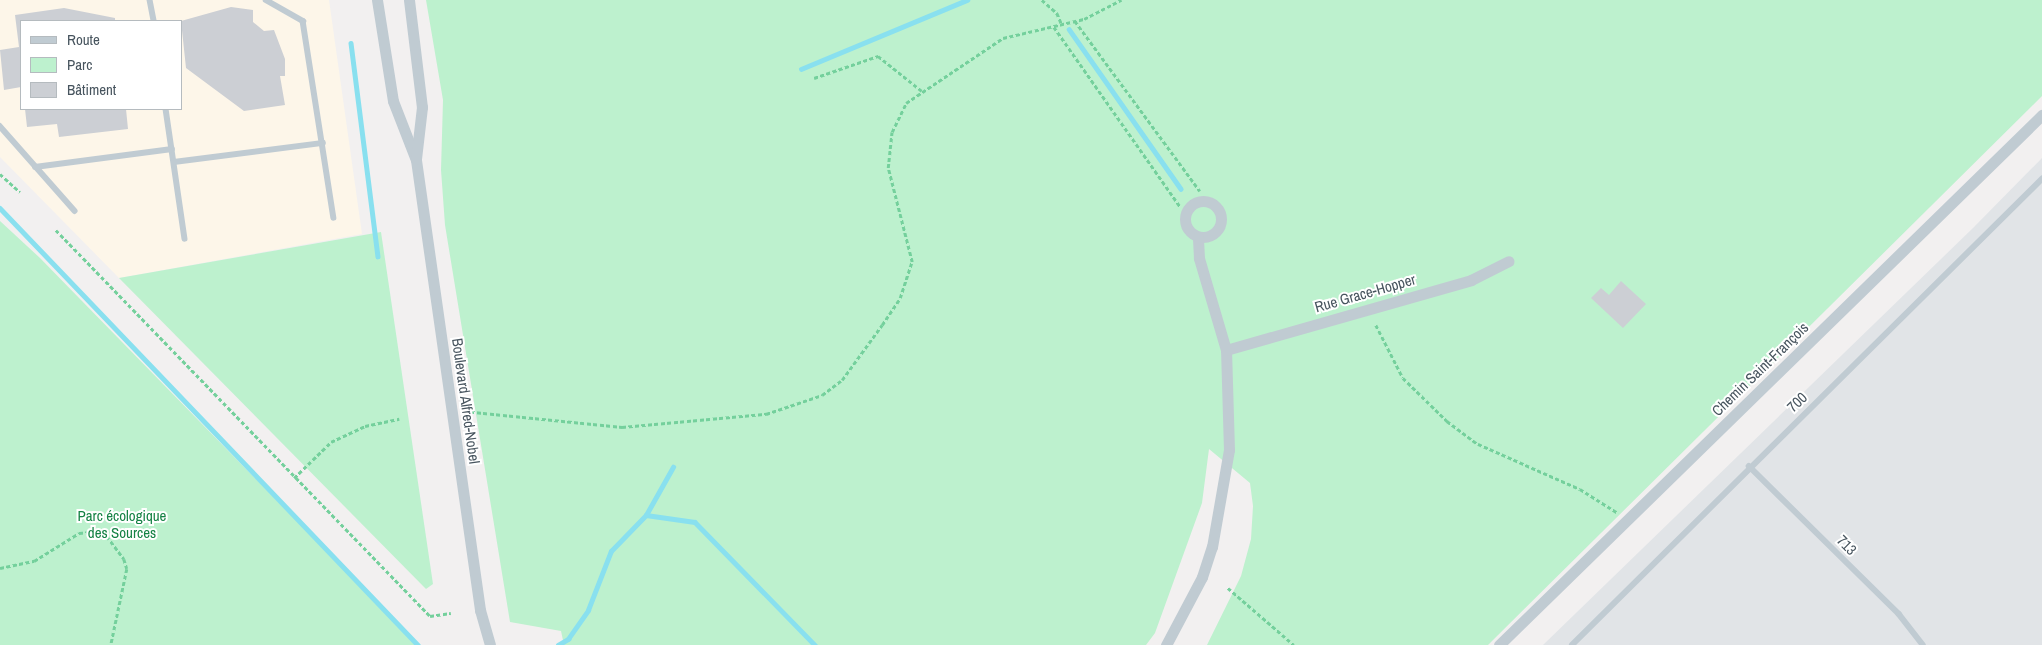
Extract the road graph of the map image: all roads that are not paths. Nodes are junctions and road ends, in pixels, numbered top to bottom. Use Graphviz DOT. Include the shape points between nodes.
graph roads {
  1 [pos="150,0"];
  2 [pos="266,0"];
  3 [pos="377,0"];
  4 [pos="408,0"];
  5 [pos="154,20"];
  6 [pos="166,110"];
  7 [pos="2042,115"];
  8 [pos="0,126"];
  9 [pos="323,143"];
  10 [pos="172,149"];
  11 [pos="416,160"];
  12 [pos="174,162"];
  13 [pos="35,167"];
  14 [pos="2042,179"];
  15 [pos="75,211"];
  16 [pos="334,218"];
  17 [pos="1198,237"];
  18 [pos="185,239"];
  19 [pos="1509,260"];
  20 [pos="1226,350"];
  21 [pos="1749,466"];
  22 [pos="490,645"];
  23 [pos="1166,645"];
  24 [pos="1499,645"];
  25 [pos="1572,645"];
  26 [pos="1923,645"];
  1 -- 5 [label="lane"];
  2 -- 9 [label="lane" via="303,21"];
  3 -- 11 [label="street, Boulevard Alfred-Nobel" via="393,101"];
  4 -- 11 [label="street, Boulevard Alfred-Nobel" via="422,107"];
  6 -- 10 [label="lane"];
  7 -- 24 [label="street, Chemin Saint-François"];
  8 -- 13 [label="lane"];
  9 -- 12 [label="lane"];
  9 -- 16 [label="lane"];
  10 -- 12 [label="lane"];
  10 -- 13 [label="lane"];
  11 -- 22 [label="street, Boulevard Alfred-Nobel" via="480,610"];
  12 -- 18 [label="lane"];
  13 -- 15 [label="lane"];
  14 -- 21 [label="lane, 700"];
  17 -- 20 [label="street" via="1199,258"];
  19 -- 20 [label="street, Rue Grace-Hopper" via="1471,280"];
  20 -- 23 [label="street" via="1230,406 1223,498 1202,577"];
  21 -- 25 [label="lane, 700"];
  21 -- 26 [label="lane, 713" via="1899,614"];
}
